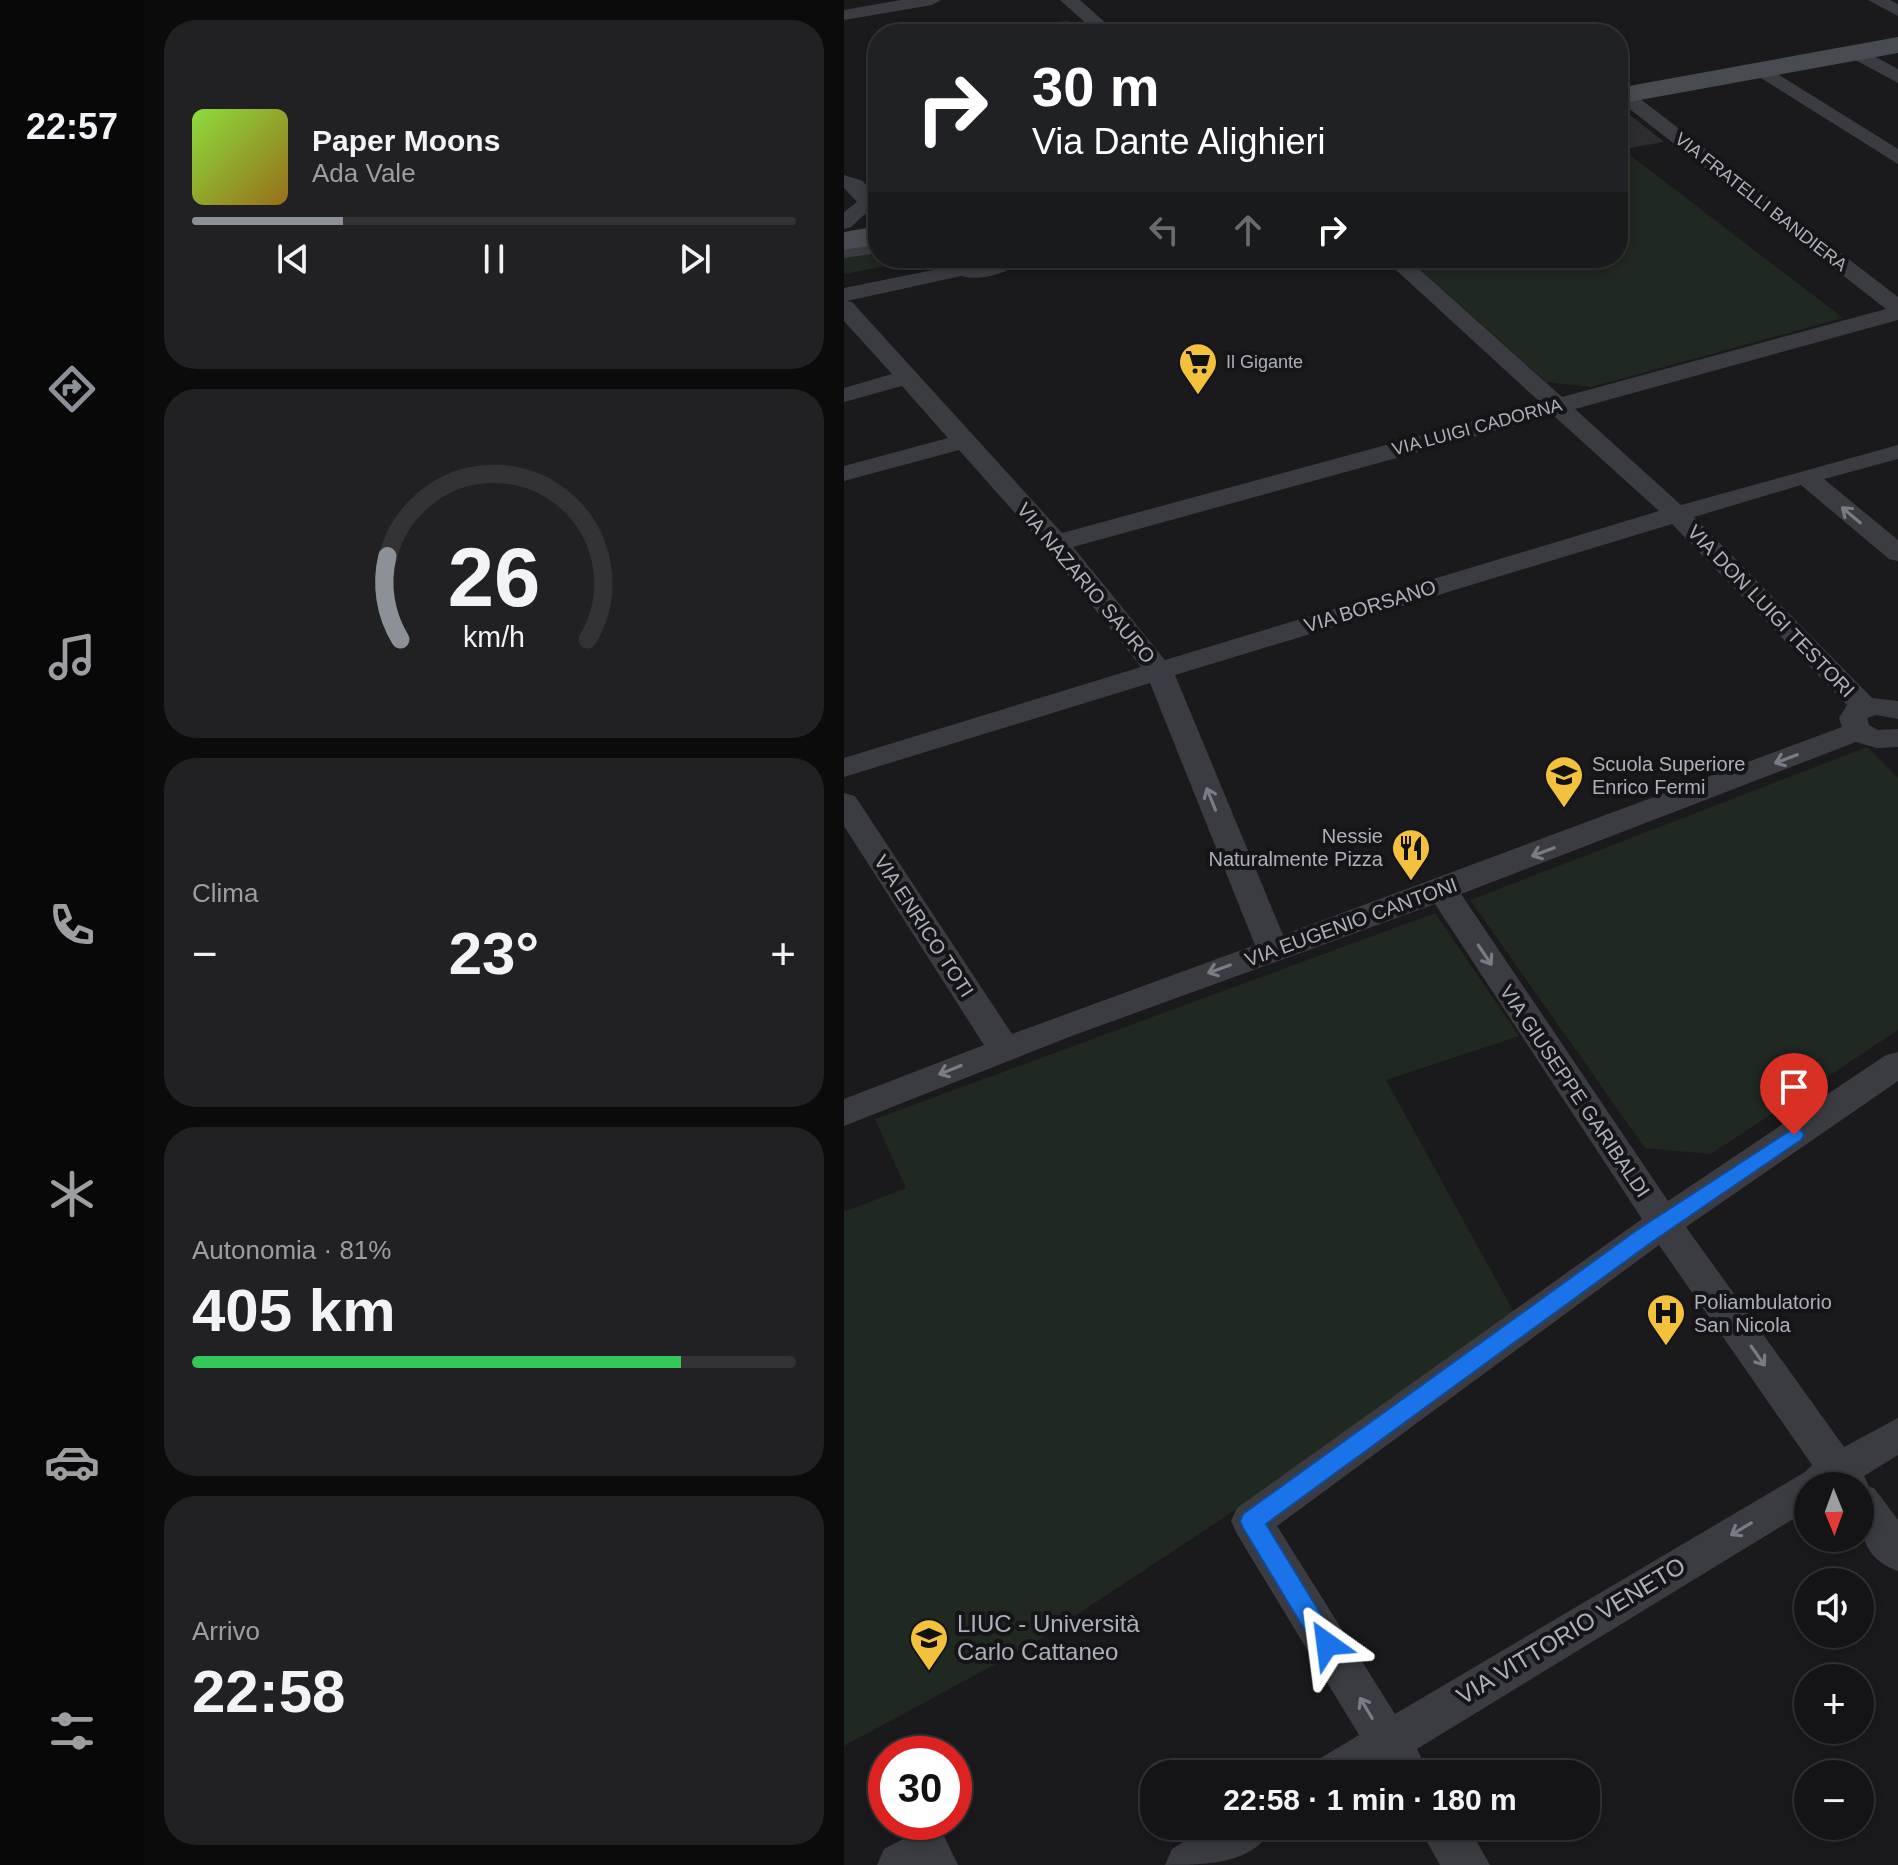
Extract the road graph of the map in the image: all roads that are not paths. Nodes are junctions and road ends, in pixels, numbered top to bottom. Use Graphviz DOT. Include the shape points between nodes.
graph roads {
  1 [pos="932,0"];
  2 [pos="1069,0"];
  3 [pos="1877,0"];
  4 [pos="1898,11"];
  5 [pos="844,15"];
  6 [pos="1097,24"];
  7 [pos="1894,43"];
  8 [pos="1855,52"];
  9 [pos="1760,69"];
  10 [pos="1898,77"];
  11 [pos="1628,95"];
  12 [pos="1628,101"];
  13 [pos="1898,158"];
  14 [pos="845,173"];
  15 [pos="868,190"];
  16 [pos="844,223"];
  17 [pos="868,237"];
  18 [pos="844,241"];
  19 [pos="868,248"];
  20 [pos="844,252"];
  21 [pos="917,268"];
  22 [pos="949,268"];
  23 [pos="1405,268"];
  24 [pos="844,279"];
  25 [pos="844,295"];
  26 [pos="844,307"];
  27 [pos="1898,310"];
  28 [pos="907,377"];
  29 [pos="844,395"];
  30 [pos="1556,405"];
  31 [pos="964,441"];
  32 [pos="1898,452"];
  33 [pos="844,474"];
  34 [pos="1805,476"];
  35 [pos="1678,515"];
  36 [pos="1056,543"];
  37 [pos="1898,553"];
  38 [pos="1159,671"];
  39 [pos="1898,710"];
  40 [pos="1862,719"];
  41 [pos="1898,738"];
  42 [pos="844,768"];
  43 [pos="844,803"];
  44 [pos="1442,890"];
  45 [pos="1273,949"];
  46 [pos="1004,1049"];
  47 [pos="1898,1064"];
  48 [pos="844,1113"];
  49 [pos="1664,1224"];
  50 [pos="1898,1435"];
  51 [pos="1824,1472"];
  52 [pos="1851,1472"];
  53 [pos="1794,1510"];
  54 [pos="1874,1528"];
  55 [pos="1898,1553"];
  56 [pos="1397,1758"];
  57 [pos="1228,1840"];
  58 [pos="1450,1840"];
  59 [pos="900,1865"];
  60 [pos="935,1865"];
  61 [pos="1188,1865"];
  62 [pos="1467,1865"];
  1 -- 5 [label="street"];
  2 -- 6 [label="street"];
  3 -- 4 [label="street"];
  7 -- 8 [label="main road"];
  8 -- 9 [label="main road"];
  8 -- 10 [label="street"];
  9 -- 11 [label="main road"];
  9 -- 13 [label="street"];
  12 -- 27 [label="street, VIA FRATELLI BANDIERA"];
  14 -- 15 [label="street"];
  14 -- 16 [label="street" via="868,203"];
  17 -- 18 [label="main road"];
  19 -- 20 [label="street"];
  21 -- 24 [label="street"];
  22 -- 25 [label="street" via="938,276"];
  23 -- 30 [label="street, VIA DON LUIGI TESTORI"];
  26 -- 28 [label="street, VIA NAZARIO SAURO"];
  27 -- 30 [label="street, VIA LUIGI CADORNA"];
  28 -- 29 [label="street"];
  28 -- 31 [label="street, VIA NAZARIO SAURO"];
  30 -- 35 [label="street, VIA DON LUIGI TESTORI"];
  30 -- 36 [label="street, VIA LUIGI CADORNA"];
  31 -- 33 [label="street"];
  31 -- 36 [label="street, VIA NAZARIO SAURO"];
  32 -- 34 [label="street, VIA BORSANO"];
  34 -- 35 [label="street, VIA BORSANO"];
  37 -- 34 [label="street, one-way"];
  35 -- 38 [label="street, VIA BORSANO"];
  35 -- 40 [label="street, VIA DON LUIGI TESTORI"];
  36 -- 38 [label="street, VIA NAZARIO SAURO"];
  38 -- 42 [label="street, VIA BORSANO"];
  45 -- 38 [label="street, VIA NAZARIO SAURO, one-way"];
  39 -- 40 [label="street, VIA DON LUIGI TESTORI" via="1886,706"];
  40 -- 41 [label="street" via="1878,740"];
  40 -- 44 [label="street, VIA EUGENIO CANTONI, one-way"];
  43 -- 46 [label="street, VIA ENRICO TOTI"];
  44 -- 45 [label="street, VIA EUGENIO CANTONI"];
  44 -- 49 [label="street, VIA GIUSEPPE GARIBALDI, one-way"];
  45 -- 46 [label="street, VIA EUGENIO CANTONI, one-way"];
  46 -- 48 [label="street, VIA EUGENIO CANTONI, one-way"];
  47 -- 49 [label="street"];
  49 -- 51 [label="street, VIA GIUSEPPE GARIBALDI, one-way"];
  56 -- 49 [label="street, one-way" via="1252,1521"];
  50 -- 52 [label="street, VIA VITTORIO VENETO"];
  53 -- 56 [label="street, VIA VITTORIO VENETO, one-way"];
  54 -- 55 [label="street, VIA GIUSEPPE GARIBALDI"];
  57 -- 61 [label="street"];
  58 -- 62 [label="street"];
  59 -- 60 [label="street" via="927,1850"];
}
